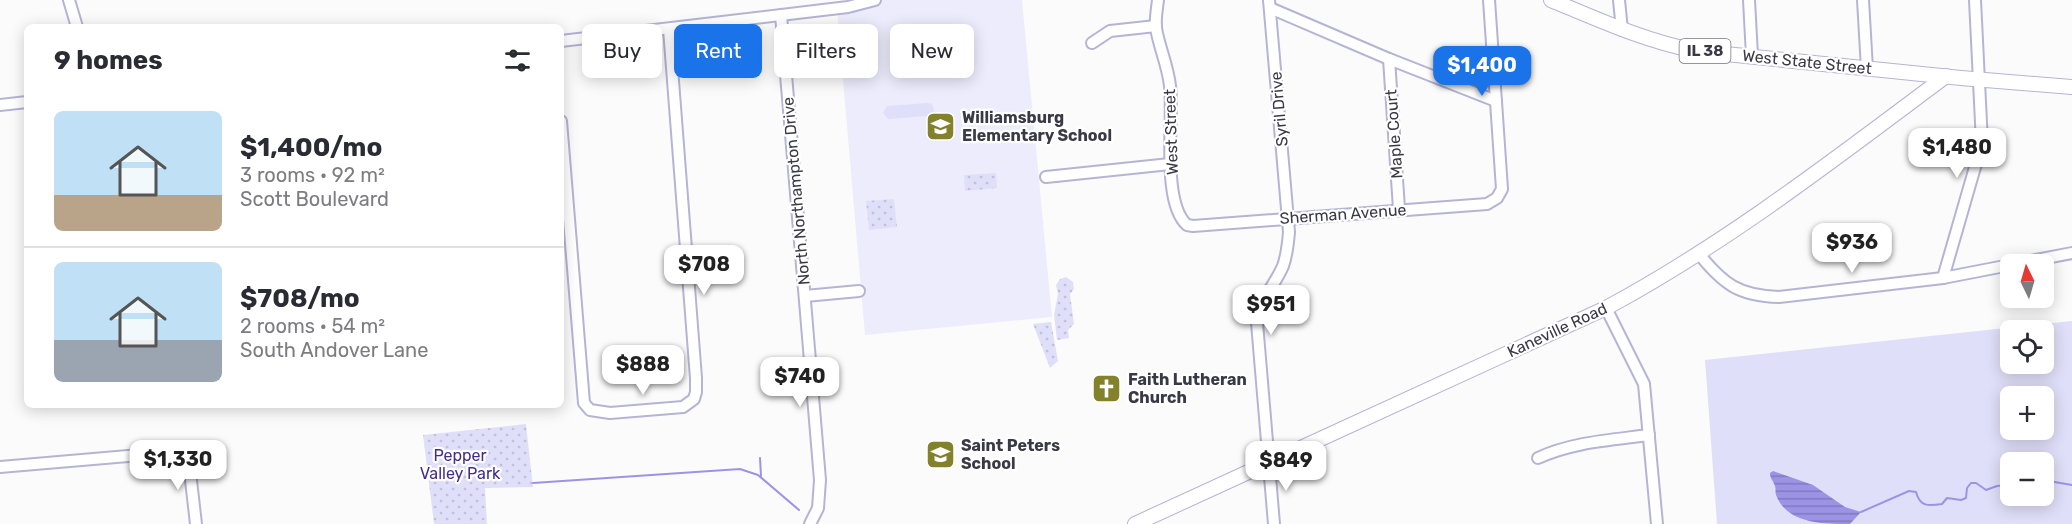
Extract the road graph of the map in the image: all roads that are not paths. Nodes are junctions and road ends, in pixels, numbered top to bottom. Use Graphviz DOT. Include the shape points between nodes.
graph roads {
  1 [pos="69,0"];
  2 [pos="875,0"];
  3 [pos="1158,0"];
  4 [pos="1489,0"];
  5 [pos="1551,0"];
  6 [pos="1619,0"];
  7 [pos="1749,0"];
  8 [pos="1863,0"];
  9 [pos="1975,0"];
  10 [pos="1270,4"];
  11 [pos="781,15"];
  12 [pos="76,24"];
  13 [pos="1156,26"];
  14 [pos="669,29"];
  15 [pos="1622,30"];
  16 [pos="564,41"];
  17 [pos="1092,43"];
  18 [pos="1752,56"];
  19 [pos="1389,59"];
  20 [pos="1867,69"];
  21 [pos="1946,76"];
  22 [pos="1979,80"];
  23 [pos="2072,87"];
  24 [pos="1496,101"];
  25 [pos="24,102"];
  26 [pos="2,104"];
  27 [pos="564,157"];
  28 [pos="1170,164"];
  29 [pos="1046,177"];
  30 [pos="1399,209"];
  31 [pos="1288,218"];
  32 [pos="1187,225"];
  33 [pos="2072,253"];
  34 [pos="1699,254"];
  35 [pos="2054,256"];
  36 [pos="2000,267"];
  37 [pos="1943,278"];
  38 [pos="859,291"];
  39 [pos="805,296"];
  40 [pos="1606,308"];
  41 [pos="1649,435"];
  42 [pos="1538,458"];
  43 [pos="1269,462"];
  44 [pos="0,467"];
  45 [pos="196,524"];
  46 [pos="810,524"];
  47 [pos="1135,524"];
  48 [pos="1274,524"];
  49 [pos="1656,524"];
  1 -- 12 [label="street"];
  2 -- 11 [label="street"];
  3 -- 13 [label="street, West Street"];
  4 -- 24 [label="street"];
  5 -- 15 [label="main road, West State Street / IL 38"];
  6 -- 15 [label="street"];
  7 -- 18 [label="street"];
  8 -- 20 [label="street"];
  9 -- 22 [label="street"];
  10 -- 19 [label="street"];
  10 -- 31 [label="street, Syril Drive"];
  11 -- 14 [label="street"];
  11 -- 39 [label="street, North Northampton Drive"];
  13 -- 17 [label="street" via="1110,31"];
  13 -- 28 [label="street, West Street" via="1170,86"];
  14 -- 16 [label="street"];
  14 -- 27 [label="street" via="696,378 694,399 682,407 598,412 584,403"];
  15 -- 18 [label="main road, West State Street / IL 38" via="1696,51"];
  18 -- 20 [label="main road, West State Street / IL 38"];
  19 -- 24 [label="street"];
  19 -- 30 [label="street, Maple Court"];
  20 -- 21 [label="main road, West State Street / IL 38"];
  21 -- 22 [label="main road, West State Street / IL 38"];
  21 -- 34 [label="main road, Kaneville Road"];
  22 -- 23 [label="main road, West State Street / IL 38"];
  22 -- 37 [label="street" via="1982,143"];
  24 -- 30 [label="street, Sherman Avenue" via="1502,189 1497,198 1487,204"];
  25 -- 26 [label="street"];
  28 -- 29 [label="street"];
  28 -- 32 [label="street, West Street" via="1179,214"];
  30 -- 31 [label="street, Sherman Avenue"];
  31 -- 32 [label="street, Sherman Avenue"];
  31 -- 43 [label="street, Syril Drive" via="1286,256 1260,304 1257,323"];
  33 -- 35 [label="street"];
  34 -- 37 [label="street" via="1722,280 1760,297"];
  34 -- 40 [label="main road, Kaneville Road"];
  36 -- 37 [label="street"];
  38 -- 39 [label="street"];
  39 -- 46 [label="street, North Northampton Drive" via="820,480 818,508"];
  40 -- 41 [label="street" via="1644,384"];
  40 -- 43 [label="main road, Kaneville Road"];
  41 -- 42 [label="street" via="1553,451"];
  41 -- 49 [label="street"];
  43 -- 47 [label="main road, Kaneville Road"];
  43 -- 48 [label="street, Syril Drive"];
  44 -- 45 [label="street" via="163,453 180,455 189,463"];
}
